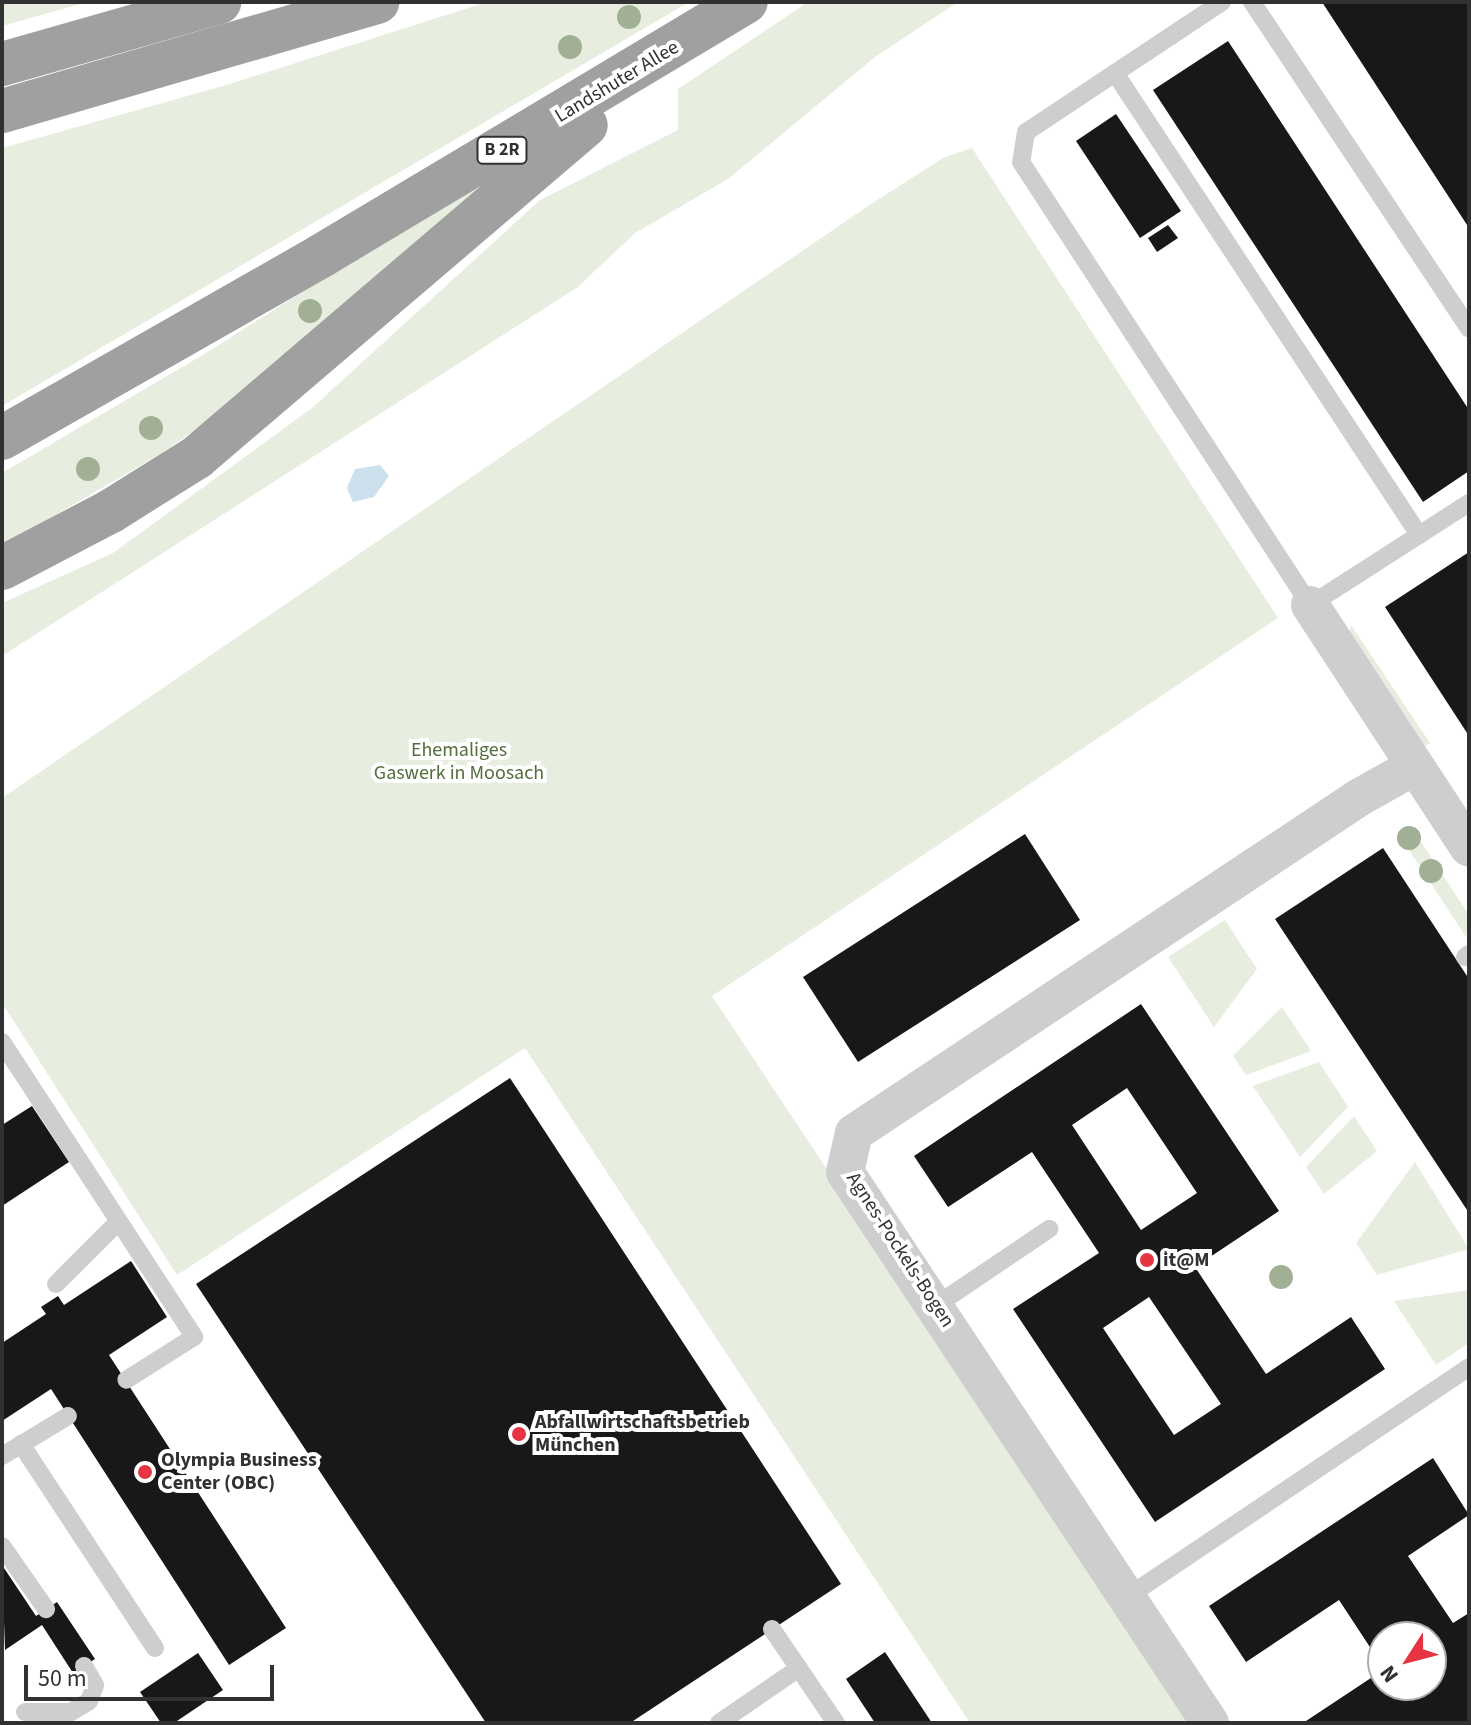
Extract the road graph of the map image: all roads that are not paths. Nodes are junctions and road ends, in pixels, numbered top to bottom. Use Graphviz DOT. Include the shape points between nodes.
graph roads {
  1 [pos="219,2"];
  2 [pos="377,2"];
  3 [pos="746,2"];
  4 [pos="1222,2"];
  5 [pos="1252,2"];
  6 [pos="683,43"];
  7 [pos="2,64"];
  8 [pos="1115,73"];
  9 [pos="2,111"];
  10 [pos="1469,328"];
  11 [pos="2,438"];
  12 [pos="1469,503"];
  13 [pos="1419,535"];
  14 [pos="2,568"];
  15 [pos="1310,605"];
  16 [pos="1415,766"];
  17 [pos="1469,848"];
  18 [pos="2,1042"];
  19 [pos="118,1222"];
  20 [pos="1049,1229"];
  21 [pos="56,1284"];
  22 [pos="935,1306"];
  23 [pos="1469,1367"];
  24 [pos="126,1380"];
  25 [pos="68,1416"];
  26 [pos="21,1444"];
  27 [pos="2,1456"];
  28 [pos="2,1546"];
  29 [pos="1127,1597"];
  30 [pos="46,1609"];
  31 [pos="772,1629"];
  32 [pos="155,1648"];
  33 [pos="84,1666"];
  34 [pos="799,1668"];
  35 [pos="25,1712"];
  36 [pos="719,1723"];
  37 [pos="836,1723"];
  38 [pos="1210,1723"];
  1 -- 7 [label="highway"];
  2 -- 9 [label="highway"];
  3 -- 6 [label="highway, Landshuter Allee / B 2R"];
  4 -- 8 [label="lane"];
  5 -- 10 [label="lane"];
  6 -- 11 [label="highway, Landshuter Allee / B 2R"];
  6 -- 14 [label="highway" via="197,457 111,511"];
  8 -- 13 [label="lane"];
  8 -- 15 [label="lane" via="1026,132 1021,162"];
  12 -- 13 [label="lane"];
  13 -- 15 [label="lane"];
  15 -- 16 [label="street"];
  16 -- 17 [label="street"];
  16 -- 22 [label="street, Agnes-Pockels-Bogen" via="1360,797 854,1133 845,1172"];
  18 -- 19 [label="lane"];
  19 -- 21 [label="lane"];
  19 -- 24 [label="lane" via="194,1337"];
  20 -- 22 [label="lane"];
  22 -- 29 [label="street, Agnes-Pockels-Bogen"];
  23 -- 29 [label="lane"];
  25 -- 26 [label="lane"];
  26 -- 27 [label="lane"];
  26 -- 32 [label="lane"];
  28 -- 30 [label="lane"];
  29 -- 38 [label="street, Agnes-Pockels-Bogen"];
  31 -- 34 [label="lane"];
  33 -- 35 [label="lane" via="95,1685 89,1701 71,1712"];
  34 -- 36 [label="lane"];
  34 -- 37 [label="lane"];
}
